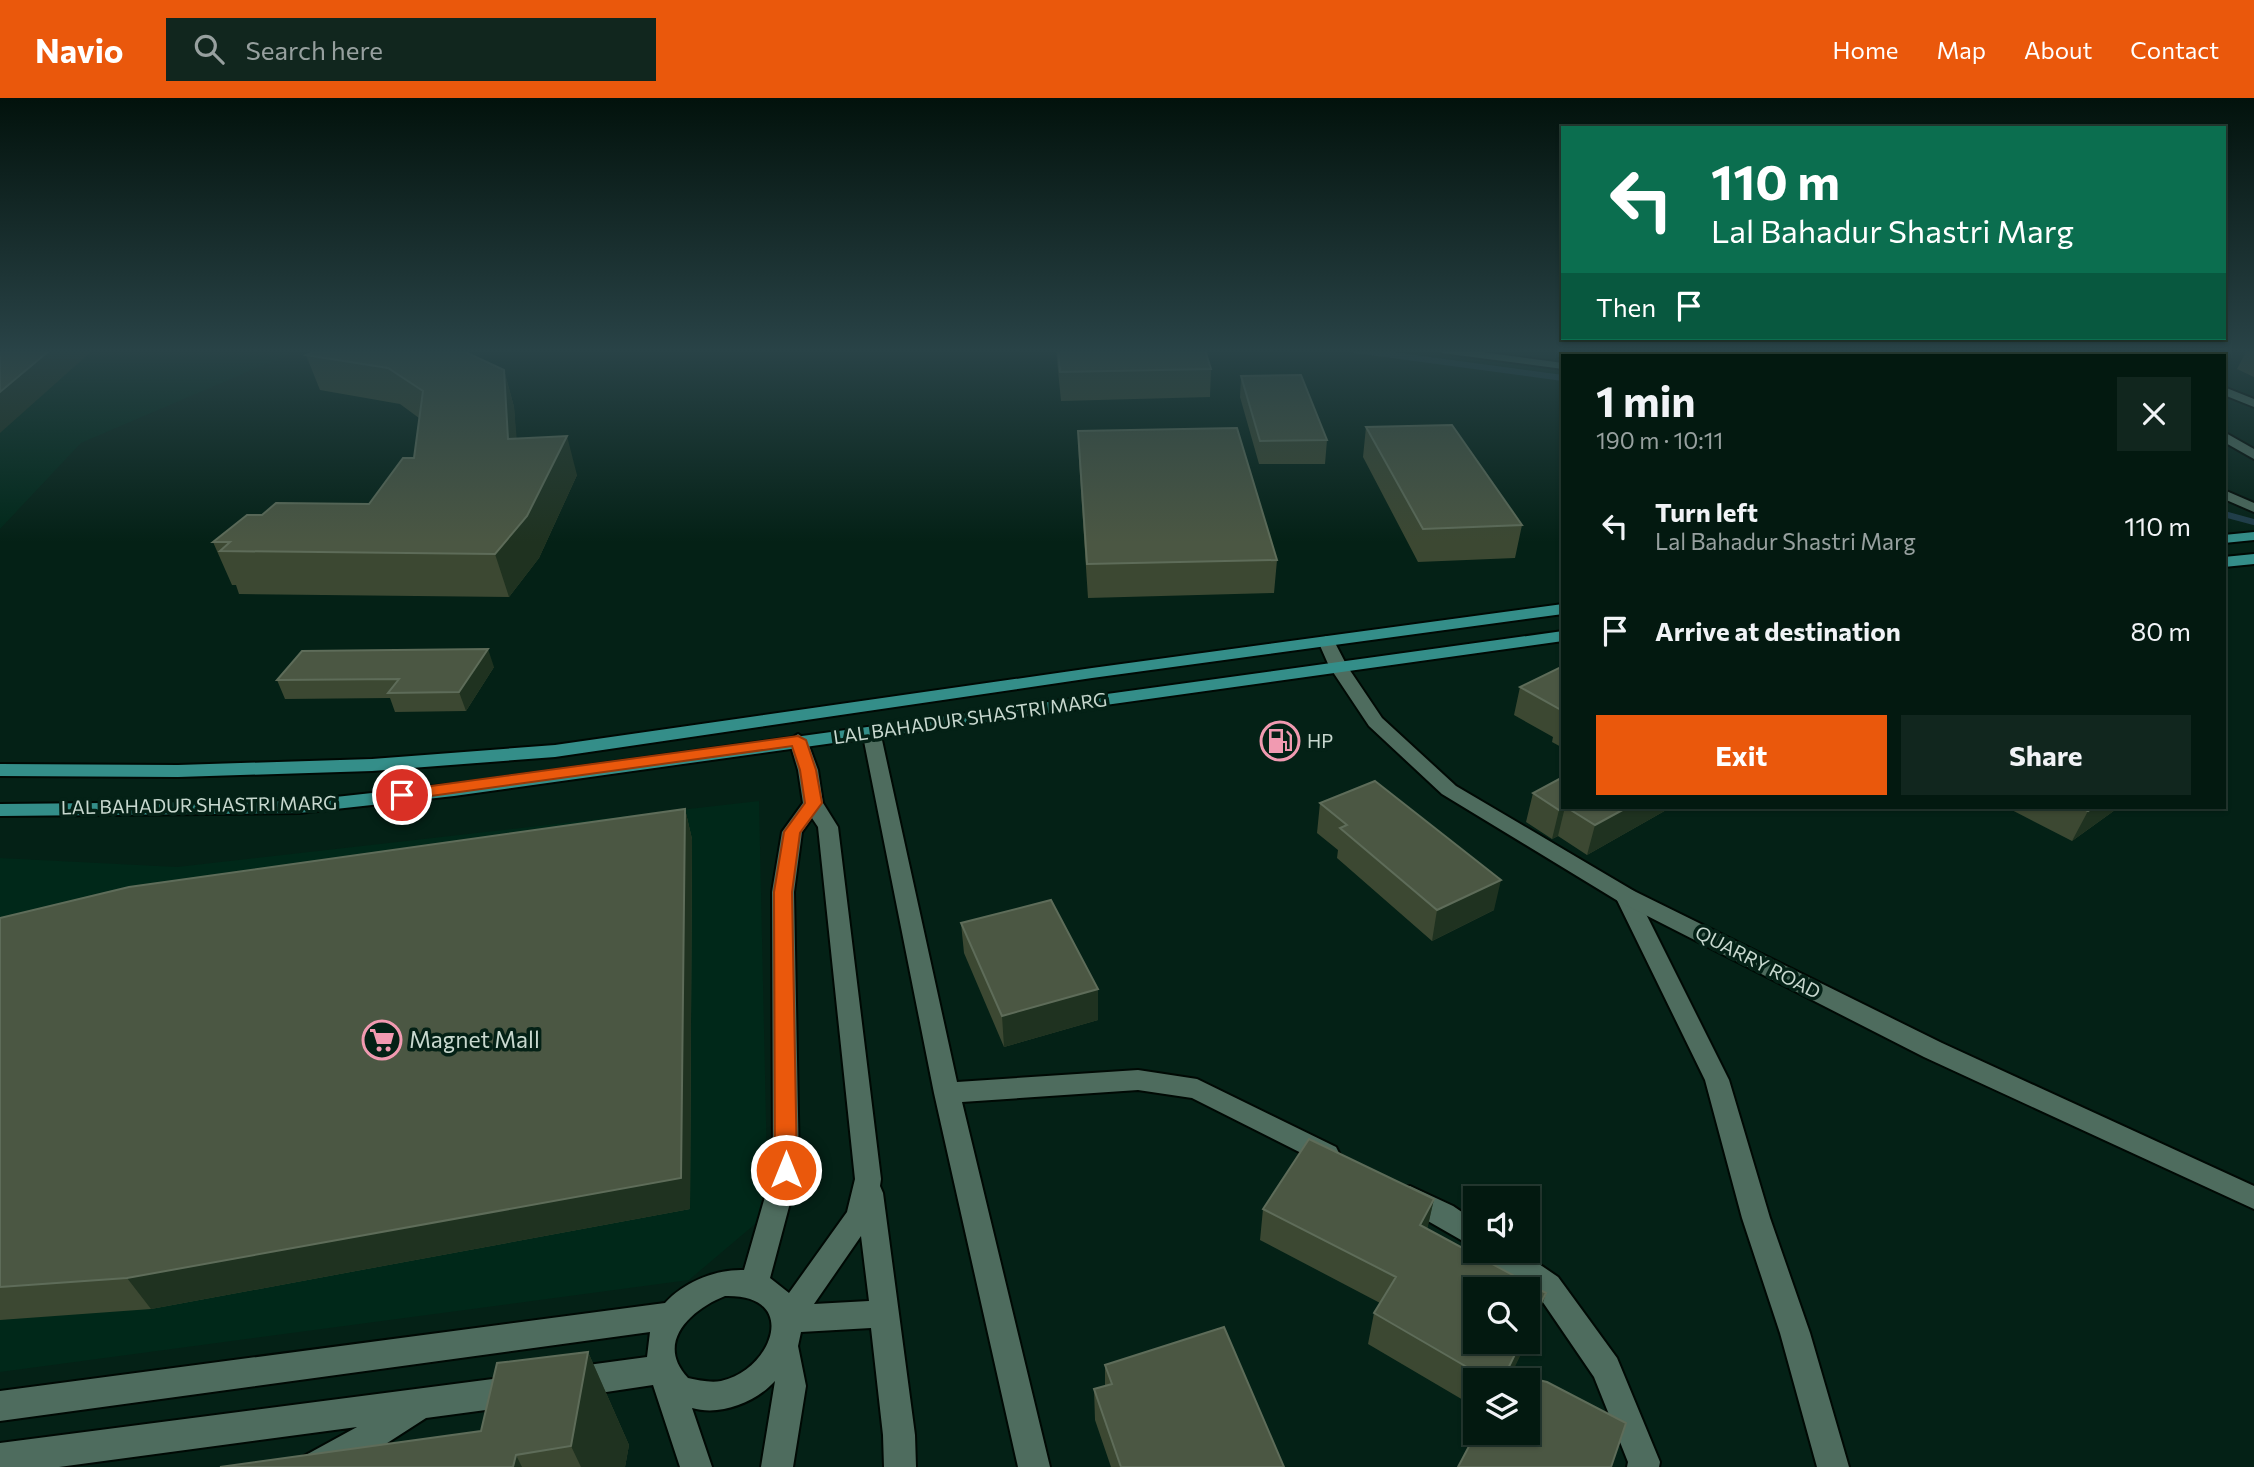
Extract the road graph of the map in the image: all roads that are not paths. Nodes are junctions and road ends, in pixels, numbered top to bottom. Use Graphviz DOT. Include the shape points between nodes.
graph roads {
  1 [pos="2226,437"];
  2 [pos="2254,455"];
  3 [pos="2226,482"];
  4 [pos="2254,494"];
  5 [pos="2226,495"];
  6 [pos="2254,508"];
  7 [pos="2254,536"];
  8 [pos="2226,539"];
  9 [pos="2254,559"];
  10 [pos="2226,562"];
  11 [pos="1561,609"];
  12 [pos="1561,636"];
  13 [pos="1326,641"];
  14 [pos="1338,666"];
  15 [pos="871,731"];
  16 [pos="798,740"];
  17 [pos="0,770"];
  18 [pos="813,803"];
  19 [pos="0,810"];
  20 [pos="1626,896"];
  21 [pos="947,1093"];
  22 [pos="1344,1164"];
  23 [pos="868,1179"];
  24 [pos="1393,1189"];
  25 [pos="2254,1198"];
  26 [pos="1463,1228"];
  27 [pos="1514,1263"];
  28 [pos="754,1284"];
  29 [pos="885,1314"];
  30 [pos="673,1315"];
  31 [pos="785,1333"];
  32 [pos="663,1369"];
  33 [pos="421,1405"];
  34 [pos="3,1411"];
  35 [pos="0,1459"];
  36 [pos="315,1467"];
  37 [pos="696,1467"];
  38 [pos="777,1467"];
  39 [pos="900,1467"];
  40 [pos="1034,1467"];
  41 [pos="1643,1467"];
  42 [pos="1833,1467"];
  1 -- 2 [label="street"];
  3 -- 4 [label="street"];
  5 -- 6 [label="street"];
  7 -- 8 [label="main road"];
  9 -- 10 [label="main road"];
  11 -- 13 [label="main road, LAL BAHADUR SHASTRI MARG"];
  12 -- 14 [label="main road, LAL BAHADUR SHASTRI MARG"];
  13 -- 14 [label="street, QUARRY ROAD"];
  13 -- 17 [label="main road, LAL BAHADUR SHASTRI MARG" via="555,751 358,765"];
  14 -- 15 [label="main road, LAL BAHADUR SHASTRI MARG"];
  14 -- 20 [label="street, QUARRY ROAD" via="1374,722 1449,790"];
  15 -- 16 [label="main road, LAL BAHADUR SHASTRI MARG"];
  15 -- 21 [label="street"];
  16 -- 18 [label="street"];
  16 -- 19 [label="main road, LAL BAHADUR SHASTRI MARG" via="454,790 299,807"];
  18 -- 23 [label="street" via="828,827"];
  18 -- 28 [label="street" via="792,832 783,892 786,1170"];
  20 -- 25 [label="street, QUARRY ROAD" via="1933,1050"];
  20 -- 42 [label="street" via="1717,1080"];
  21 -- 22 [label="street" via="1138,1080 1197,1089"];
  21 -- 40 [label="street"];
  23 -- 29 [label="street"];
  23 -- 31 [label="street" via="860,1216"];
  24 -- 26 [label="street"];
  27 -- 41 [label="street" via="1548,1286 1606,1368"];
  28 -- 30 [label="street" via="725,1283 696,1294"];
  28 -- 31 [label="street" via="776,1297"];
  29 -- 31 [label="street"];
  29 -- 39 [label="street"];
  30 -- 32 [label="street" via="660,1343"];
  30 -- 34 [label="street"];
  31 -- 32 [label="street" via="766,1373 738,1392 707,1397 679,1390"];
  31 -- 38 [label="street" via="790,1386"];
  32 -- 33 [label="street"];
  32 -- 37 [label="street"];
  33 -- 35 [label="street"];
  33 -- 36 [label="street"];
}
